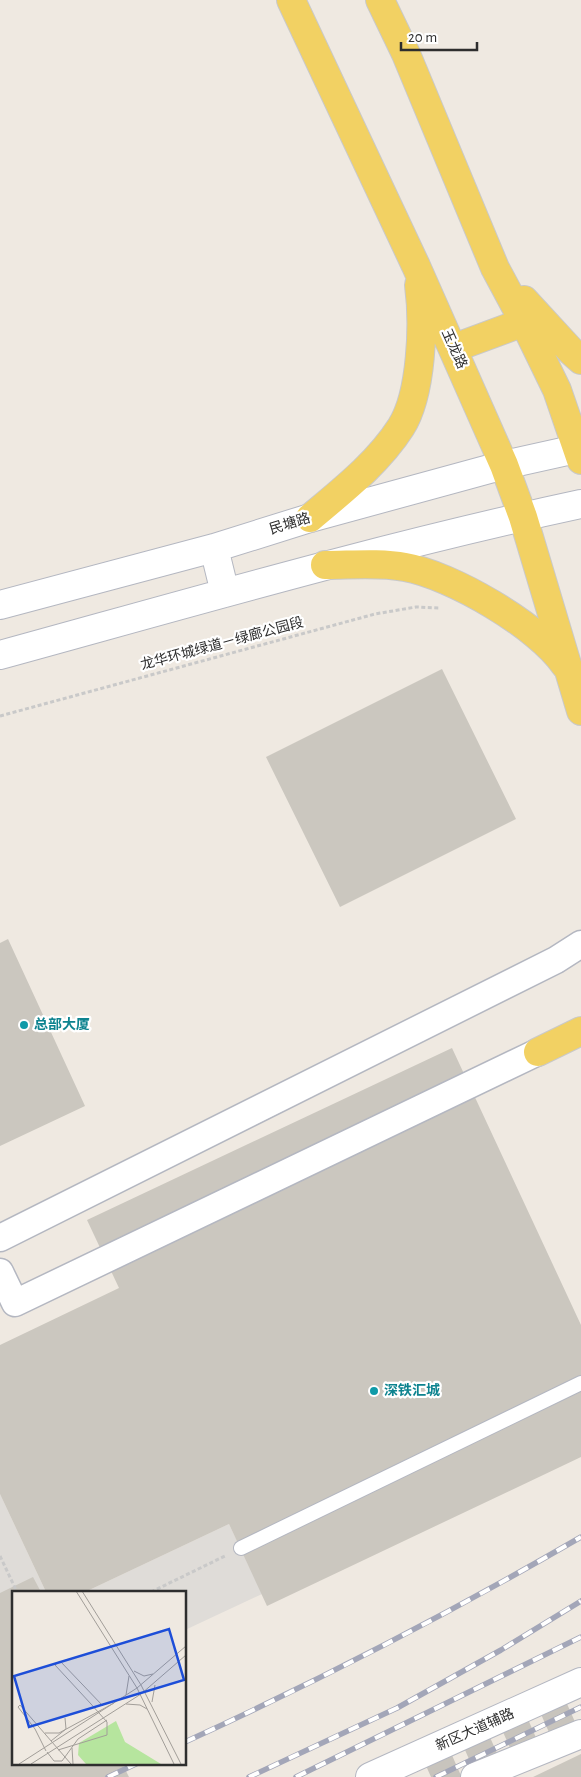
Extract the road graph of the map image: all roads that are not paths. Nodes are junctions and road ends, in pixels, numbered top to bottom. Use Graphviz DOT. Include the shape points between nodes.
graph roads {
  1 [pos="291,0"];
  2 [pos="380,0"];
  3 [pos="416,266"];
  4 [pos="495,268"];
  5 [pos="524,322"];
  6 [pos="454,348"];
  7 [pos="581,360"];
  8 [pos="580,452"];
  9 [pos="504,465"];
  10 [pos="581,504"];
  11 [pos="523,517"];
  12 [pos="310,518"];
  13 [pos="214,548"];
  14 [pos="325,565"];
  15 [pos="225,593"];
  16 [pos="0,606"];
  17 [pos="571,654"];
  18 [pos="0,655"];
  19 [pos="581,711"];
  20 [pos="581,944"];
  21 [pos="581,1031"];
  22 [pos="538,1052"];
  23 [pos="0,1238"];
  24 [pos="0,1272"];
  25 [pos="581,1383"];
  26 [pos="241,1548"];
  27 [pos="581,1682"];
  28 [pos="581,1734"];
  29 [pos="370,1777"];
  30 [pos="475,1777"];
  1 -- 3 [label="main road, 玉龙路"];
  2 -- 4 [label="main road" via="406,54"];
  3 -- 6 [label="main road, 玉龙路"];
  3 -- 12 [label="main road" via="421,302 420,341 412,404 401,427 380,454 356,480"];
  4 -- 5 [label="main road"];
  4 -- 7 [label="main road"];
  5 -- 6 [label="main road"];
  5 -- 8 [label="main road" via="557,390"];
  6 -- 9 [label="main road, 玉龙路"];
  8 -- 9 [label="main road, 民塘路"];
  9 -- 11 [label="main road, 玉龙路"];
  9 -- 12 [label="main road, 民塘路"];
  10 -- 11 [label="main road"];
  11 -- 14 [label="main road"];
  11 -- 17 [label="main road, 玉龙路"];
  12 -- 13 [label="main road, 民塘路"];
  13 -- 15 [label="main road"];
  13 -- 16 [label="main road, 民塘路"];
  14 -- 15 [label="main road"];
  14 -- 17 [label="main road" via="372,564 405,567 431,574 517,621 558,656"];
  15 -- 18 [label="main road"];
  17 -- 19 [label="main road, 玉龙路"];
  20 -- 23 [label="street" via="556,960"];
  21 -- 22 [label="main road"];
  22 -- 24 [label="street" via="15,1303"];
  25 -- 26 [label="lane"];
  27 -- 29 [label="main road, 新区大道辅路"];
  28 -- 30 [label="main road"];
}
